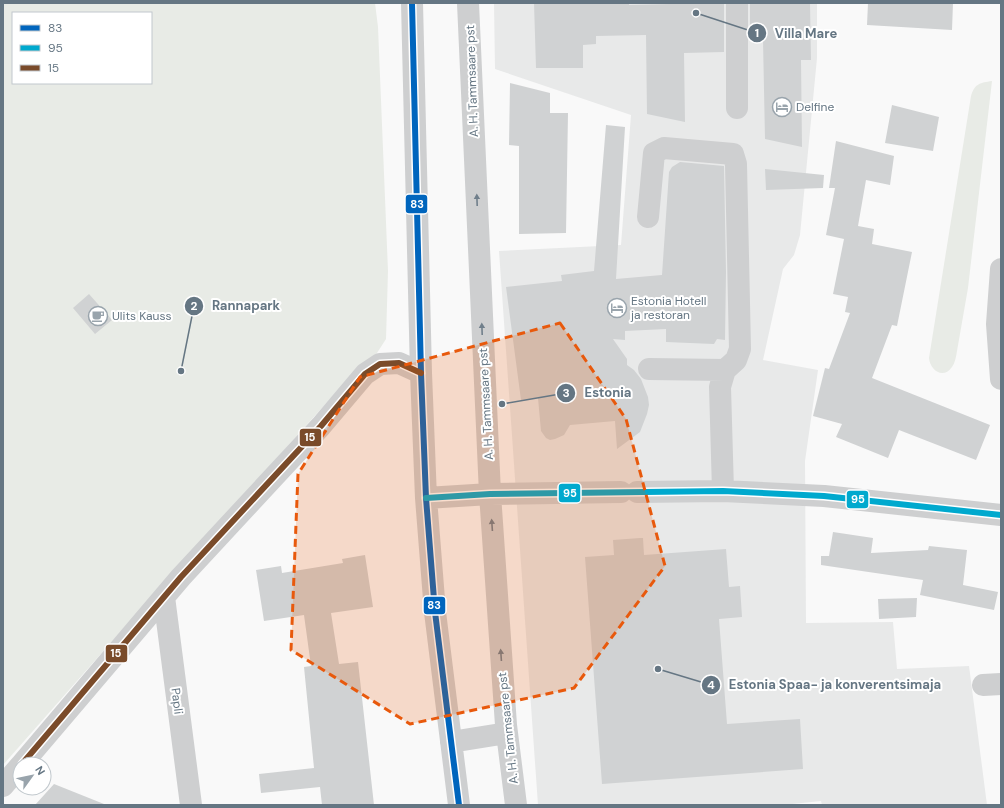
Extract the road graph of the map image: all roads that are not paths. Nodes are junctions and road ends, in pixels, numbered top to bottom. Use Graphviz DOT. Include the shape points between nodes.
graph roads {
  1 [pos="412,3"];
  2 [pos="468,3"];
  3 [pos="737,3"];
  4 [pos="737,108"];
  5 [pos="648,217"];
  6 [pos="1001,269"];
  7 [pos="649,369"];
  8 [pos="725,370"];
  9 [pos="421,373"];
  10 [pos="1001,379"];
  11 [pos="723,491"];
  12 [pos="490,494"];
  13 [pos="426,498"];
  14 [pos="1001,515"];
  15 [pos="164,596"];
  16 [pos="507,733"];
  17 [pos="451,742"];
  18 [pos="29,756"];
  19 [pos="12,776"];
  20 [pos="3,786"];
  21 [pos="191,805"];
  22 [pos="459,805"];
  23 [pos="516,805"];
  1 -- 9 [label="street"];
  12 -- 2 [label="street, A. H. Tammsaare pst, one-way"];
  3 -- 4 [label="street"];
  5 -- 8 [label="street" via="654,153 664,148 733,154 736,164 740,349 736,360"];
  6 -- 10 [label="street" via="997,324"];
  7 -- 8 [label="street"];
  8 -- 11 [label="street" via="720,387"];
  9 -- 13 [label="street"];
  9 -- 15 [label="street" via="399,363 380,364 365,374 321,426"];
  11 -- 12 [label="street"];
  11 -- 14 [label="street" via="824,496"];
  12 -- 13 [label="street"];
  16 -- 12 [label="street, A. H. Tammsaare pst, one-way"];
  13 -- 17 [label="street" via="435,612"];
  15 -- 18 [label="street"];
  15 -- 21 [label="street, Papli"];
  16 -- 17 [label="street"];
  16 -- 23 [label="street, A. H. Tammsaare pst"];
  17 -- 22 [label="street"];
  19 -- 20 [label="street"];
}
